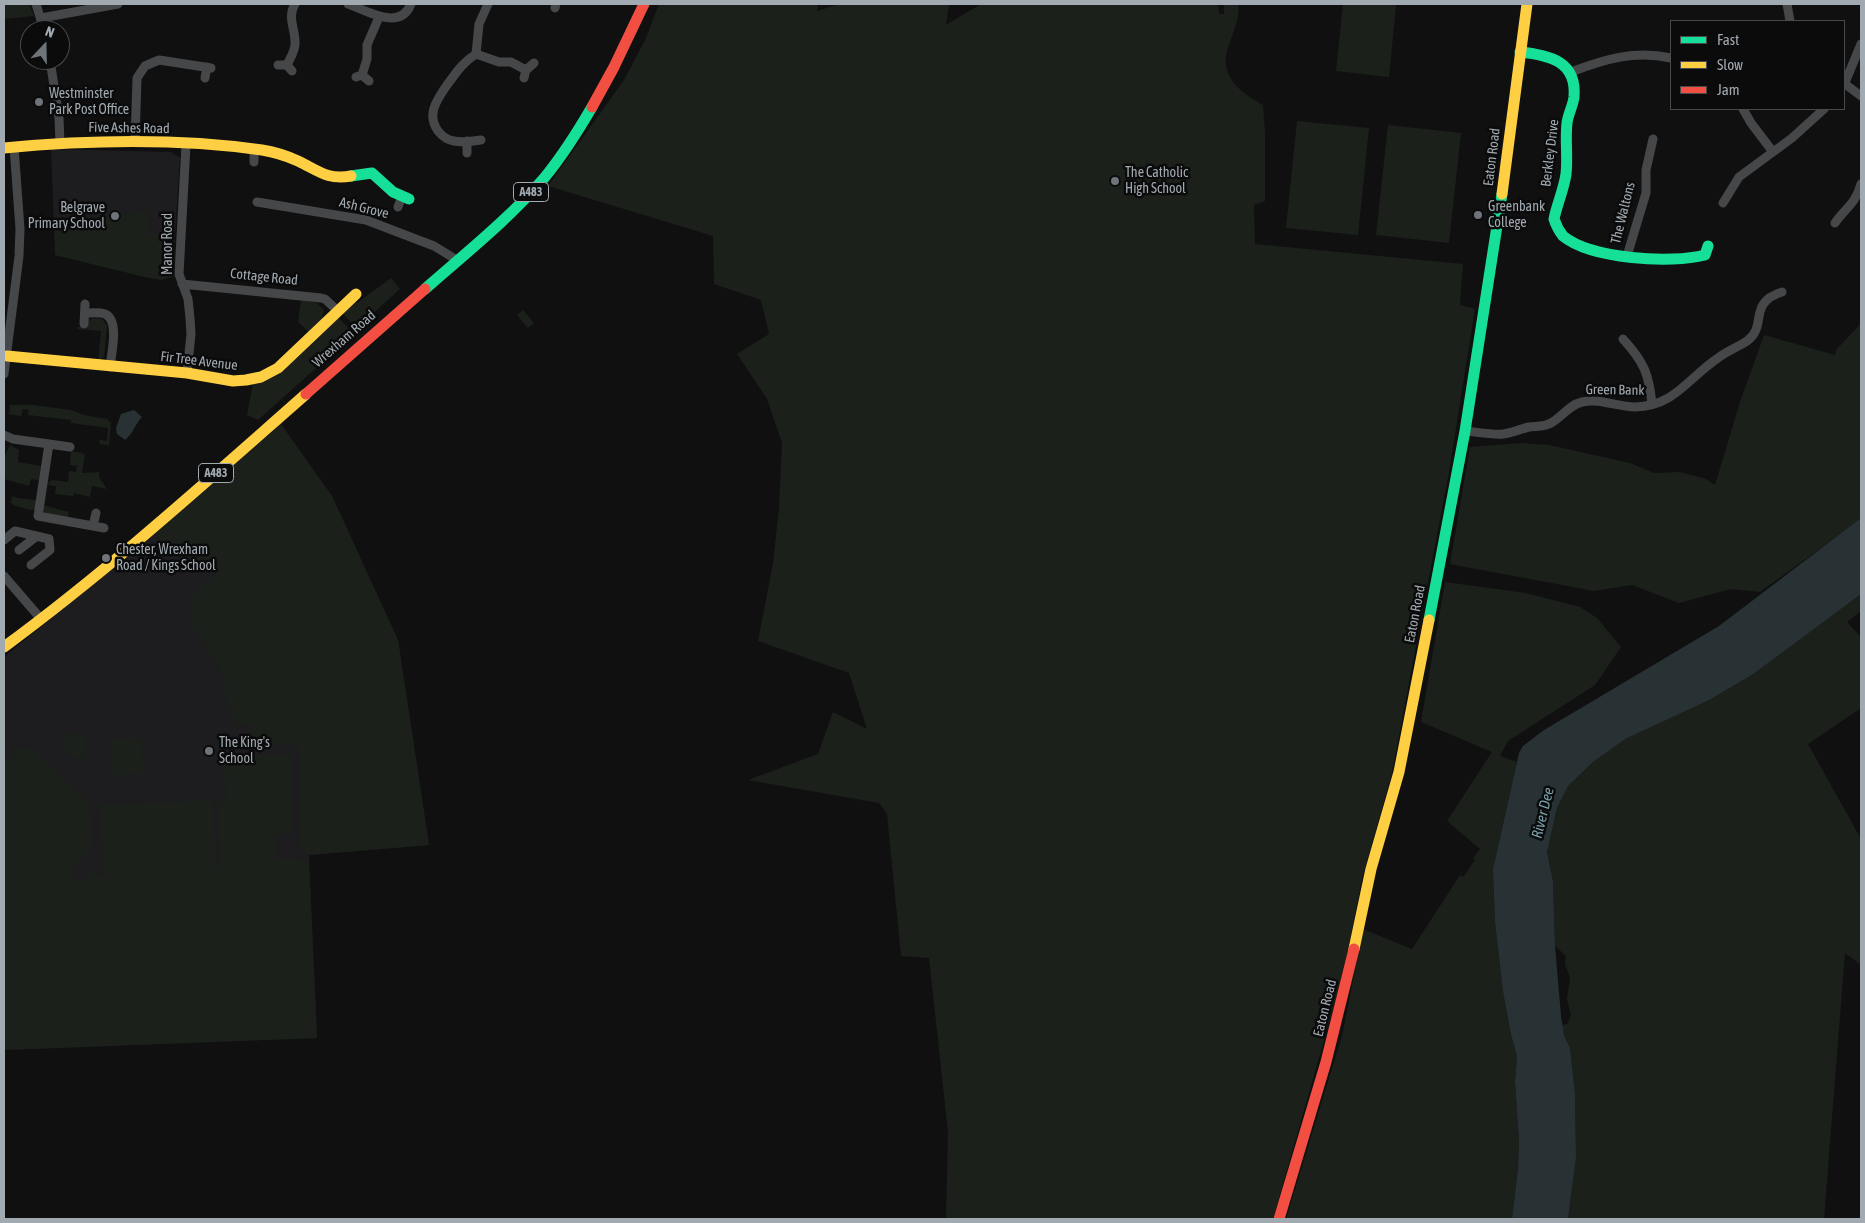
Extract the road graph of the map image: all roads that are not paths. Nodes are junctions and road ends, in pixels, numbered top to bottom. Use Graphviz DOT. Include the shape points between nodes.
graph roads {
  1 [pos="36,4"];
  2 [pos="118,4"];
  3 [pos="295,4"];
  4 [pos="348,4"];
  5 [pos="411,4"];
  6 [pos="488,4"];
  7 [pos="644,4"];
  8 [pos="1527,4"];
  9 [pos="1787,4"];
  10 [pos="379,17"];
  11 [pos="41,18"];
  12 [pos="1790,20"];
  13 [pos="1861,44"];
  14 [pos="1520,52"];
  15 [pos="476,54"];
  16 [pos="1670,58"];
  17 [pos="534,63"];
  18 [pos="286,67"];
  19 [pos="52,70"];
  20 [pos="1571,72"];
  21 [pos="206,78"];
  22 [pos="362,78"];
  23 [pos="1845,83"];
  24 [pos="1845,86"];
  25 [pos="1861,96"];
  26 [pos="1744,110"];
  27 [pos="1823,110"];
  28 [pos="481,140"];
  29 [pos="467,141"];
  30 [pos="135,142"];
  31 [pos="60,143"];
  32 [pos="186,145"];
  33 [pos="1654,146"];
  34 [pos="9,148"];
  35 [pos="254,150"];
  36 [pos="1773,152"];
  37 [pos="467,153"];
  38 [pos="254,162"];
  39 [pos="1861,184"];
  40 [pos="1730,190"];
  41 [pos="1739,195"];
  42 [pos="406,197"];
  43 [pos="257,202"];
  44 [pos="1723,203"];
  45 [pos="398,207"];
  46 [pos="1833,209"];
  47 [pos="1707,255"];
  48 [pos="1627,256"];
  49 [pos="457,260"];
  50 [pos="182,284"];
  51 [pos="1782,292"];
  52 [pos="356,293"];
  53 [pos="338,311"];
  54 [pos="84,324"];
  55 [pos="1623,339"];
  56 [pos="7,356"];
  57 [pos="110,367"];
  58 [pos="187,373"];
  59 [pos="4,374"];
  60 [pos="1652,404"];
  61 [pos="1465,431"];
  62 [pos="4,435"];
  63 [pos="49,444"];
  64 [pos="70,448"];
  65 [pos="96,513"];
  66 [pos="93,526"];
  67 [pos="104,528"];
  68 [pos="37,536"];
  69 [pos="4,540"];
  70 [pos="19,550"];
  71 [pos="31,565"];
  72 [pos="4,576"];
  73 [pos="41,619"];
  74 [pos="4,647"];
  75 [pos="1279,1219"];
  1 -- 11 [label="street"];
  2 -- 11 [label="street"];
  3 -- 18 [label="street" via="290,14 295,48"];
  4 -- 10 [label="street"];
  5 -- 10 [label="street" via="405,13 398,16"];
  6 -- 15 [label="street" via="479,24"];
  7 -- 49 [label="main road, Wrexham Road / A483" via="600,90 551,169 534,190"];
  8 -- 14 [label="main road, Eaton Road"];
  9 -- 12 [label="street"];
  10 -- 22 [label="street" via="367,45"];
  13 -- 23 [label="street"];
  14 -- 20 [label="main road" via="1548,56"];
  14 -- 61 [label="main road, Eaton Road"];
  15 -- 17 [label="street" via="511,62 525,74"];
  15 -- 29 [label="street" via="457,70 435,103 432,115 432,122 448,140"];
  16 -- 20 [label="street" via="1622,56"];
  19 -- 31 [label="street"];
  20 -- 48 [label="main road, Berkley Drive" via="1574,100 1567,123 1566,171 1554,220 1563,235 1581,246"];
  21 -- 30 [label="street" via="209,68 159,60 145,66 138,78"];
  24 -- 25 [label="street"];
  26 -- 36 [label="street"];
  27 -- 36 [label="street"];
  28 -- 29 [label="street"];
  29 -- 37 [label="street"];
  30 -- 31 [label="main road, Five Ashes Road"];
  30 -- 32 [label="main road, Five Ashes Road"];
  31 -- 34 [label="main road, Five Ashes Road"];
  32 -- 35 [label="main road, Five Ashes Road"];
  32 -- 50 [label="street, Manor Road" via="179,274"];
  33 -- 48 [label="street, The Waltons" via="1646,170 1646,193"];
  34 -- 56 [label="street" via="20,238"];
  35 -- 38 [label="street"];
  35 -- 42 [label="main road, Five Ashes Road" via="291,158 327,176 338,178 372,173 393,192"];
  36 -- 40 [label="street" via="1739,177"];
  39 -- 46 [label="street" via="1852,206 1838,219"];
  40 -- 41 [label="street"];
  40 -- 44 [label="street"];
  42 -- 45 [label="street, Five Ashes Road"];
  43 -- 49 [label="street, Ash Grove" via="366,220 434,246"];
  47 -- 48 [label="main road, Berkley Drive" via="1683,260"];
  49 -- 73 [label="main road, Wrexham Road / A483" via="129,549"];
  50 -- 53 [label="street, Cottage Road" via="321,298"];
  50 -- 58 [label="street, Manor Road" via="188,299 191,334"];
  51 -- 60 [label="street, Green Bank" via="1770,296 1763,304 1758,312 1755,332 1748,340 1700,371 1672,398"];
  52 -- 53 [label="main road, Fir Tree Avenue"];
  53 -- 58 [label="main road, Fir Tree Avenue" via="278,368 261,377 233,381"];
  54 -- 57 [label="street" via="85,308 111,319 114,328"];
  55 -- 60 [label="street" via="1647,374"];
  56 -- 57 [label="main road, Fir Tree Avenue"];
  56 -- 59 [label="street"];
  57 -- 58 [label="main road, Fir Tree Avenue"];
  60 -- 61 [label="street, Green Bank" via="1636,407 1580,402 1544,426 1503,434"];
  61 -- 75 [label="main road, Eaton Road" via="1399,772 1371,869 1326,1062"];
  62 -- 63 [label="street"];
  63 -- 64 [label="street"];
  63 -- 66 [label="street" via="34,515"];
  65 -- 66 [label="street"];
  66 -- 67 [label="street"];
  68 -- 69 [label="street" via="15,531"];
  68 -- 70 [label="street"];
  68 -- 71 [label="street" via="49,539 50,550"];
  72 -- 73 [label="street"];
  73 -- 74 [label="main road, Wrexham Road / A483"];
}
